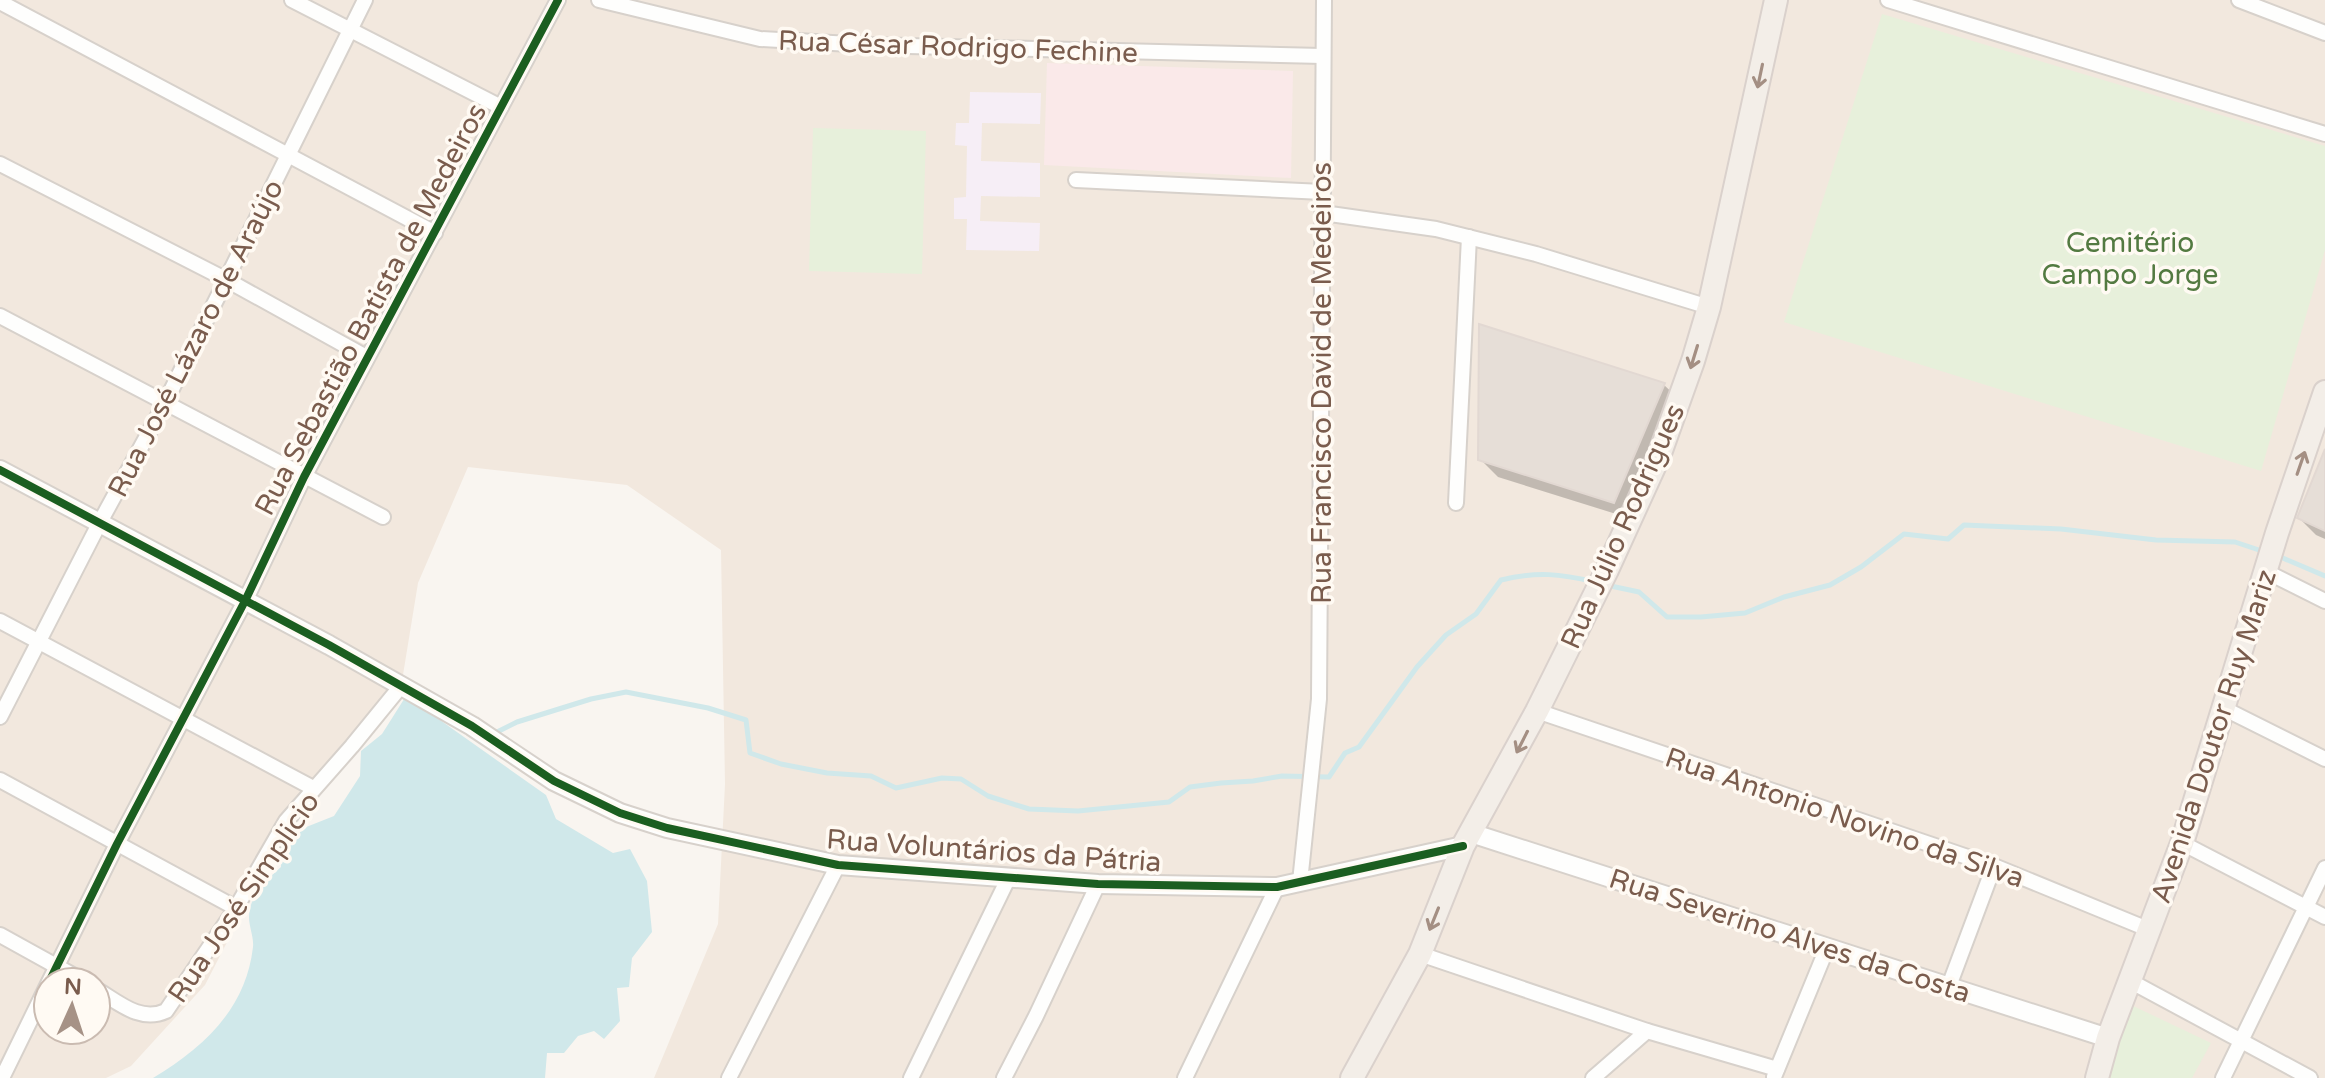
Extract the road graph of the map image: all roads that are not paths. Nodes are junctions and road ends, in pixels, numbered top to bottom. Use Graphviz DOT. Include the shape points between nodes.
graph roads {
  1 [pos="292,0"];
  2 [pos="365,0"];
  3 [pos="558,0"];
  4 [pos="599,0"];
  5 [pos="1324,0"];
  6 [pos="1776,0"];
  7 [pos="2239,0"];
  8 [pos="1900,1"];
  9 [pos="0,2"];
  10 [pos="350,31"];
  11 [pos="2325,33"];
  12 [pos="1322,56"];
  13 [pos="501,107"];
  14 [pos="2325,134"];
  15 [pos="289,156"];
  16 [pos="0,164"];
  17 [pos="1076,180"];
  18 [pos="1323,192"];
  19 [pos="1323,213"];
  20 [pos="435,233"];
  21 [pos="1469,237"];
  22 [pos="225,279"];
  23 [pos="1709,307"];
  24 [pos="0,316"];
  25 [pos="366,357"];
  26 [pos="2325,392"];
  27 [pos="165,403"];
  28 [pos="0,470"];
  29 [pos="304,477"];
  30 [pos="1456,503"];
  31 [pos="383,517"];
  32 [pos="99,524"];
  33 [pos="2267,566"];
  34 [pos="245,601"];
  35 [pos="2325,601"];
  36 [pos="0,621"];
  37 [pos="39,641"];
  38 [pos="401,686"];
  39 [pos="2223,708"];
  40 [pos="1537,711"];
  41 [pos="0,717"];
  42 [pos="184,718"];
  43 [pos="2325,759"];
  44 [pos="0,780"];
  45 [pos="313,788"];
  46 [pos="1467,840"];
  47 [pos="2182,843"];
  48 [pos="117,844"];
  49 [pos="838,865"];
  50 [pos="1994,866"];
  51 [pos="2325,868"];
  52 [pos="1008,879"];
  53 [pos="1300,882"];
  54 [pos="1098,884"];
  55 [pos="1277,887"];
  56 [pos="2306,906"];
  57 [pos="236,908"];
  58 [pos="2325,917"];
  59 [pos="2150,930"];
  60 [pos="0,935"];
  61 [pos="1827,948"];
  62 [pos="1420,954"];
  63 [pos="57,965"];
  64 [pos="2130,981"];
  65 [pos="1949,986"];
  66 [pos="112,999"];
  67 [pos="32,1016"];
  68 [pos="1647,1031"];
  69 [pos="2108,1038"];
  70 [pos="2242,1042"];
  71 [pos="1775,1074"];
  72 [pos="1353,1077"];
  73 [pos="2,1078"];
  74 [pos="729,1078"];
  75 [pos="911,1078"];
  76 [pos="1004,1078"];
  77 [pos="1185,1078"];
  78 [pos="1593,1078"];
  79 [pos="2097,1078"];
  80 [pos="2223,1078"];
  81 [pos="2310,1078"];
  1 -- 10 [label="street"];
  2 -- 10 [label="street, Rua José Lázaro de Araújo"];
  3 -- 13 [label="street, Rua Sebastião Batista de Medeiros"];
  4 -- 12 [label="street, Rua César Rodrigo Fechine" via="760,39"];
  5 -- 12 [label="street, Rua Francisco David de Medeiros"];
  6 -- 23 [label="main road, Rua Júlio Rodrigues, one-way"];
  7 -- 11 [label="street"];
  8 -- 14 [label="street"];
  9 -- 15 [label="street"];
  10 -- 13 [label="street"];
  10 -- 15 [label="street, Rua José Lázaro de Araújo"];
  12 -- 18 [label="street, Rua Francisco David de Medeiros"];
  13 -- 20 [label="street, Rua Sebastião Batista de Medeiros"];
  15 -- 20 [label="street"];
  15 -- 22 [label="street, Rua José Lázaro de Araújo"];
  16 -- 22 [label="street"];
  17 -- 18 [label="street"];
  18 -- 19 [label="street, Rua Francisco David de Medeiros"];
  19 -- 21 [label="street"];
  19 -- 53 [label="street, Rua Francisco David de Medeiros" via="1319,699"];
  20 -- 25 [label="street, Rua Sebastião Batista de Medeiros"];
  21 -- 23 [label="street"];
  21 -- 30 [label="street"];
  22 -- 25 [label="street"];
  22 -- 27 [label="street, Rua José Lázaro de Araújo"];
  23 -- 40 [label="main road, Rua Júlio Rodrigues, one-way" via="1659,456"];
  24 -- 27 [label="street"];
  25 -- 29 [label="street, Rua Sebastião Batista de Medeiros"];
  33 -- 26 [label="main road, Avenida Doutor Ruy Mariz, one-way"];
  27 -- 29 [label="street"];
  27 -- 32 [label="street, Rua José Lázaro de Araújo"];
  28 -- 32 [label="street, Rua Voluntários da Pátria"];
  29 -- 31 [label="street"];
  29 -- 34 [label="street, Rua Sebastião Batista de Medeiros"];
  32 -- 34 [label="street, Rua Voluntários da Pátria"];
  32 -- 37 [label="street, Rua José Lázaro de Araújo"];
  33 -- 35 [label="street"];
  33 -- 39 [label="main road, Avenida Doutor Ruy Mariz"];
  34 -- 38 [label="street, Rua Voluntários da Pátria"];
  34 -- 42 [label="street, Rua Sebastião Batista de Medeiros"];
  36 -- 37 [label="street"];
  37 -- 41 [label="street, Rua José Lázaro de Araújo"];
  37 -- 42 [label="street"];
  38 -- 45 [label="street, Rua José Simplicio"];
  38 -- 49 [label="street, Rua Voluntários da Pátria" via="554,781 620,813"];
  39 -- 43 [label="street"];
  39 -- 47 [label="main road, Avenida Doutor Ruy Mariz"];
  40 -- 46 [label="main road, Rua Júlio Rodrigues, one-way"];
  40 -- 50 [label="street, Rua Antonio Novino da Silva"];
  42 -- 45 [label="street"];
  42 -- 48 [label="street, Rua Sebastião Batista de Medeiros"];
  44 -- 48 [label="street"];
  45 -- 57 [label="street, Rua José Simplicio" via="286,821"];
  46 -- 53 [label="street, Rua Voluntários da Pátria"];
  46 -- 61 [label="street, Rua Severino Alves da Costa"];
  46 -- 62 [label="main road, Rua Júlio Rodrigues, one-way"];
  47 -- 56 [label="street"];
  47 -- 59 [label="main road, Avenida Doutor Ruy Mariz"];
  48 -- 57 [label="street"];
  48 -- 63 [label="street, Rua Sebastião Batista de Medeiros"];
  49 -- 52 [label="street, Rua Voluntários da Pátria"];
  49 -- 74 [label="street"];
  50 -- 59 [label="street, Rua Antonio Novino da Silva"];
  50 -- 65 [label="street"];
  51 -- 56 [label="street"];
  52 -- 54 [label="street, Rua Voluntários da Pátria"];
  52 -- 75 [label="street"];
  53 -- 55 [label="street, Rua Voluntários da Pátria"];
  54 -- 55 [label="street, Rua Voluntários da Pátria"];
  54 -- 76 [label="street"];
  55 -- 77 [label="street"];
  56 -- 58 [label="street"];
  56 -- 70 [label="street"];
  57 -- 66 [label="street, Rua José Simplicio" via="166,1011 138,1014"];
  59 -- 64 [label="main road, Avenida Doutor Ruy Mariz"];
  60 -- 63 [label="street"];
  61 -- 65 [label="street, Rua Severino Alves da Costa"];
  61 -- 71 [label="street"];
  62 -- 68 [label="street"];
  62 -- 72 [label="main road, Rua Júlio Rodrigues"];
  64 -- 69 [label="main road, Avenida Doutor Ruy Mariz"];
  64 -- 70 [label="street"];
  65 -- 69 [label="street, Rua Severino Alves da Costa"];
  67 -- 73 [label="street, Rua Sebastião Batista de Medeiros"];
  68 -- 71 [label="street"];
  68 -- 78 [label="street"];
  69 -- 79 [label="main road, Avenida Doutor Ruy Mariz"];
  70 -- 80 [label="street"];
  70 -- 81 [label="street"];
}
